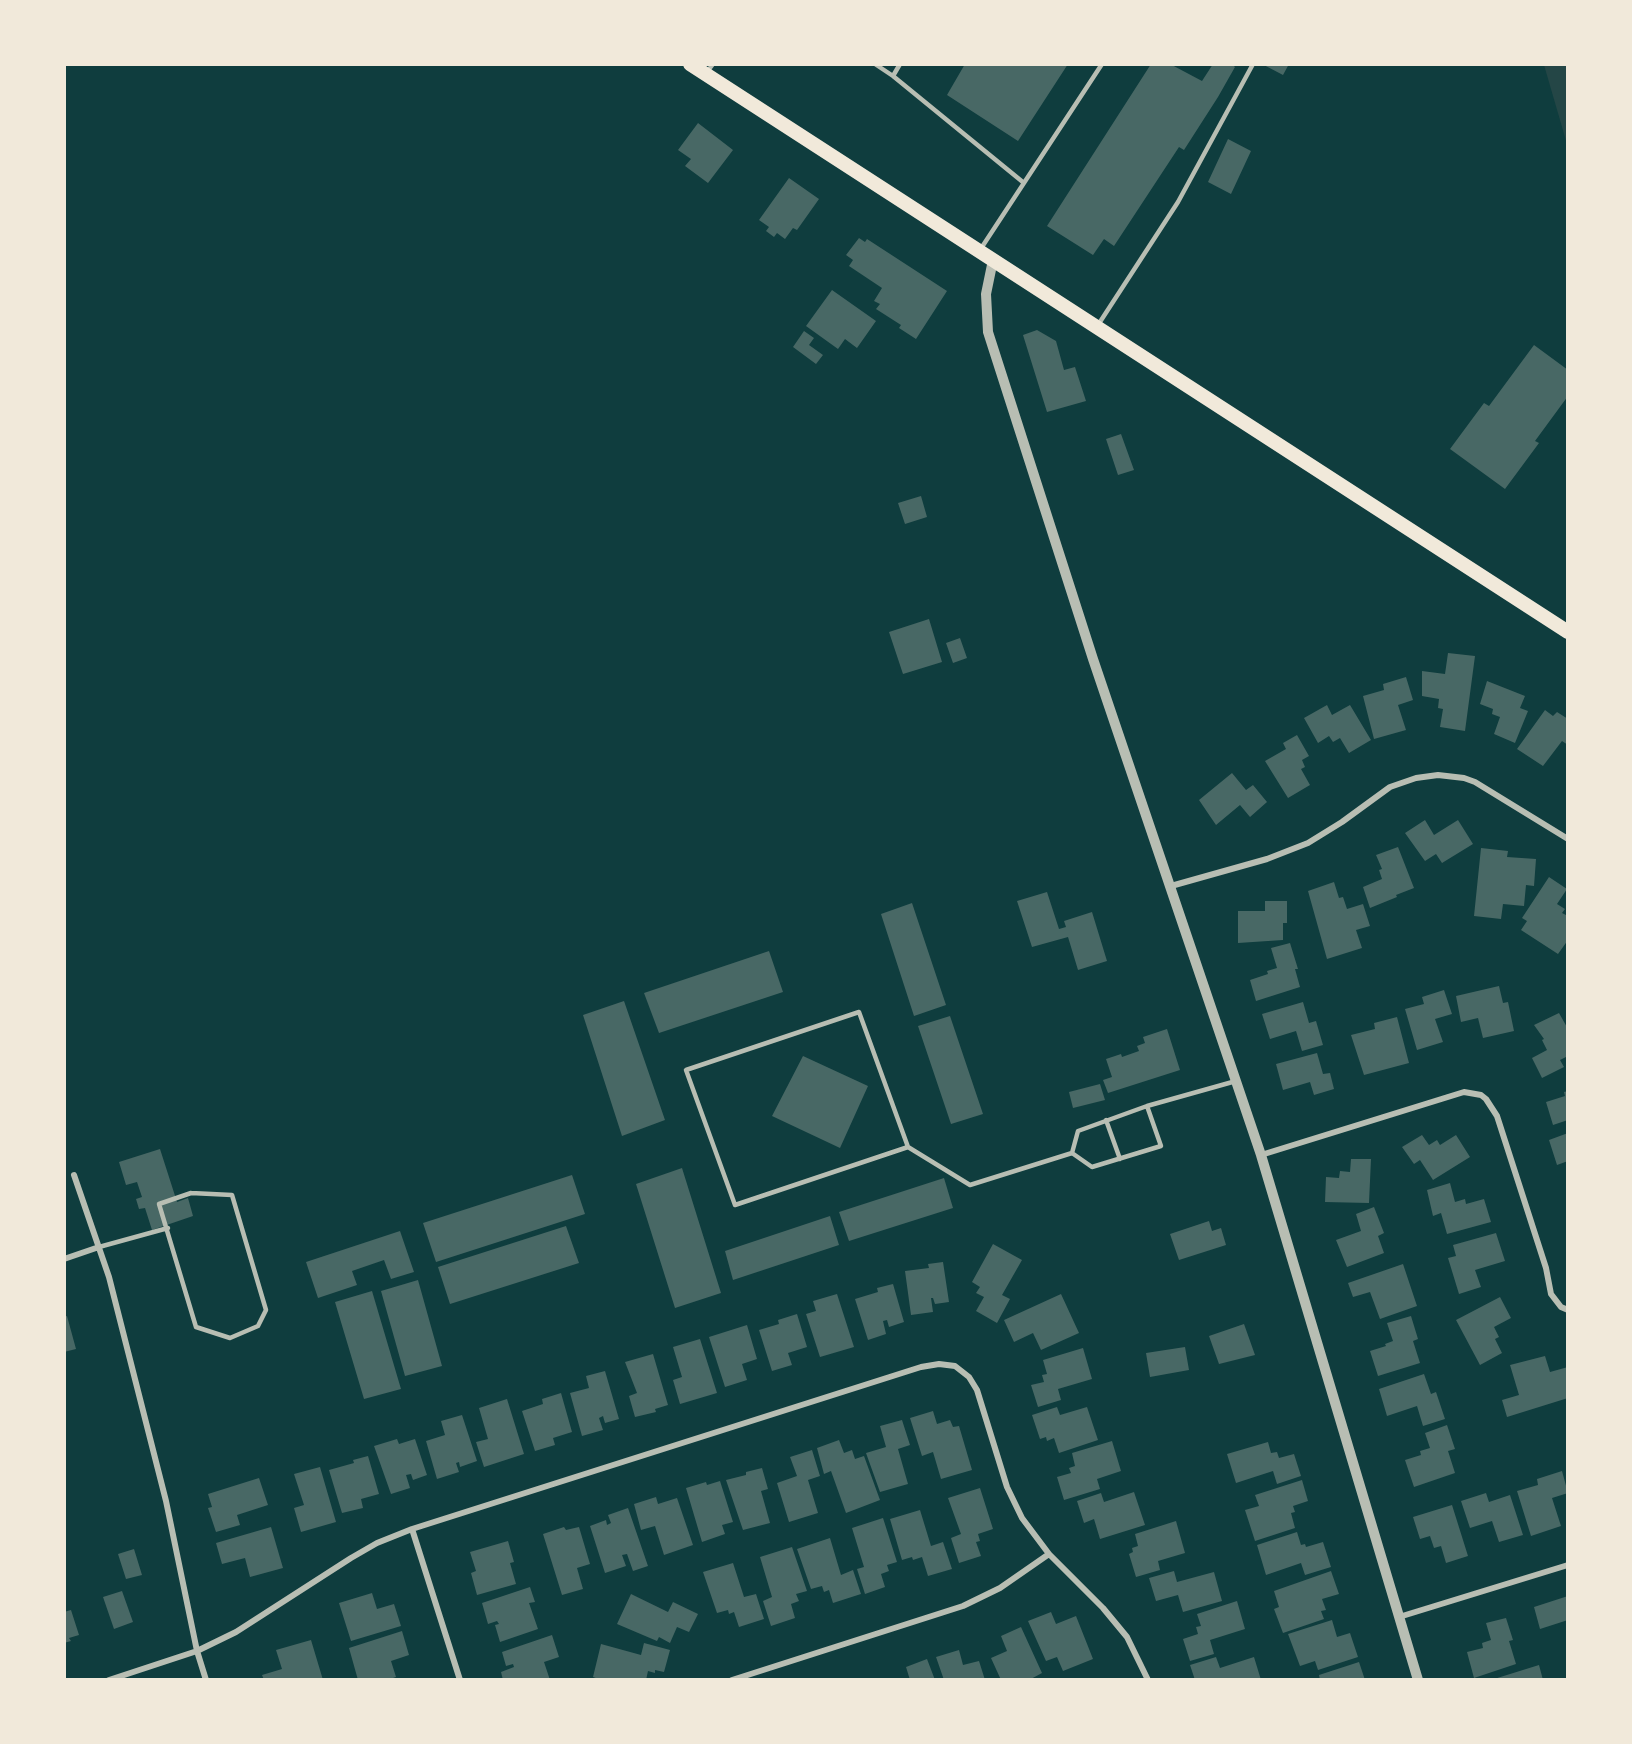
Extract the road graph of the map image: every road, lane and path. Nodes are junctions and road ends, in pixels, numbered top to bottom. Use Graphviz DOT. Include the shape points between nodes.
graph roads {
  1 [pos="690,64"];
  2 [pos="875,64"];
  3 [pos="900,64"];
  4 [pos="1102,64"];
  5 [pos="1253,64"];
  6 [pos="709,70"];
  7 [pos="893,76"];
  8 [pos="1024,183"];
  9 [pos="980,251"];
  10 [pos="993,260"];
  11 [pos="1096,327"];
  12 [pos="1568,632"];
  13 [pos="1568,839"];
  14 [pos="1171,886"];
  15 [pos="1237,1081"];
  16 [pos="1147,1106"];
  17 [pos="1107,1120"];
  18 [pos="908,1147"];
  19 [pos="1072,1154"];
  20 [pos="1261,1155"];
  21 [pos="1120,1159"];
  22 [pos="74,1175"];
  23 [pos="168,1228"];
  24 [pos="99,1247"];
  25 [pos="64,1259"];
  26 [pos="1568,1310"];
  27 [pos="412,1529"];
  28 [pos="1048,1554"];
  29 [pos="1568,1565"];
  30 [pos="1398,1618"];
  31 [pos="197,1651"];
  32 [pos="109,1680"];
  33 [pos="206,1680"];
  34 [pos="460,1680"];
  35 [pos="732,1680"];
  36 [pos="1149,1680"];
  37 [pos="1418,1680"];
  1 -- 6 [label="main road"];
  2 -- 7 [label="lane"];
  3 -- 7 [label="lane"];
  4 -- 8 [label="lane"];
  5 -- 11 [label="lane" via="1178,202"];
  6 -- 9 [label="main road"];
  7 -- 8 [label="lane"];
  8 -- 9 [label="lane"];
  9 -- 10 [label="main road"];
  10 -- 11 [label="main road"];
  10 -- 14 [label="street" via="986,294 988,332 1096,670"];
  11 -- 12 [label="main road"];
  13 -- 14 [label="street" via="1475,782 1438,775 1390,788 1308,843"];
  14 -- 15 [label="street"];
  15 -- 16 [label="lane"];
  15 -- 20 [label="street"];
  16 -- 17 [label="lane"];
  16 -- 21 [label="lane" via="1161,1146"];
  17 -- 19 [label="lane" via="1078,1131"];
  17 -- 21 [label="lane"];
  18 -- 18 [label="lane" via="859,1012 686,1070 735,1205"];
  18 -- 19 [label="lane" via="970,1185"];
  19 -- 21 [label="lane" via="1092,1167"];
  20 -- 26 [label="street" via="1464,1092 1481,1095 1497,1116 1551,1294"];
  20 -- 30 [label="street"];
  22 -- 24 [label="street"];
  23 -- 23 [label="lane" via="196,1327 230,1338 258,1326 266,1310 232,1195 191,1193 159,1204"];
  23 -- 24 [label="lane"];
  24 -- 25 [label="street"];
  24 -- 31 [label="street" via="166,1501"];
  27 -- 28 [label="street" via="939,1364 955,1366 977,1390 1007,1487 1022,1518"];
  27 -- 31 [label="street" via="360,1552 236,1632"];
  27 -- 34 [label="street"];
  28 -- 35 [label="street" via="1000,1588 963,1606"];
  28 -- 36 [label="street" via="1109,1615"];
  29 -- 30 [label="street"];
  30 -- 37 [label="street"];
  31 -- 32 [label="street"];
  31 -- 33 [label="street"];
}
